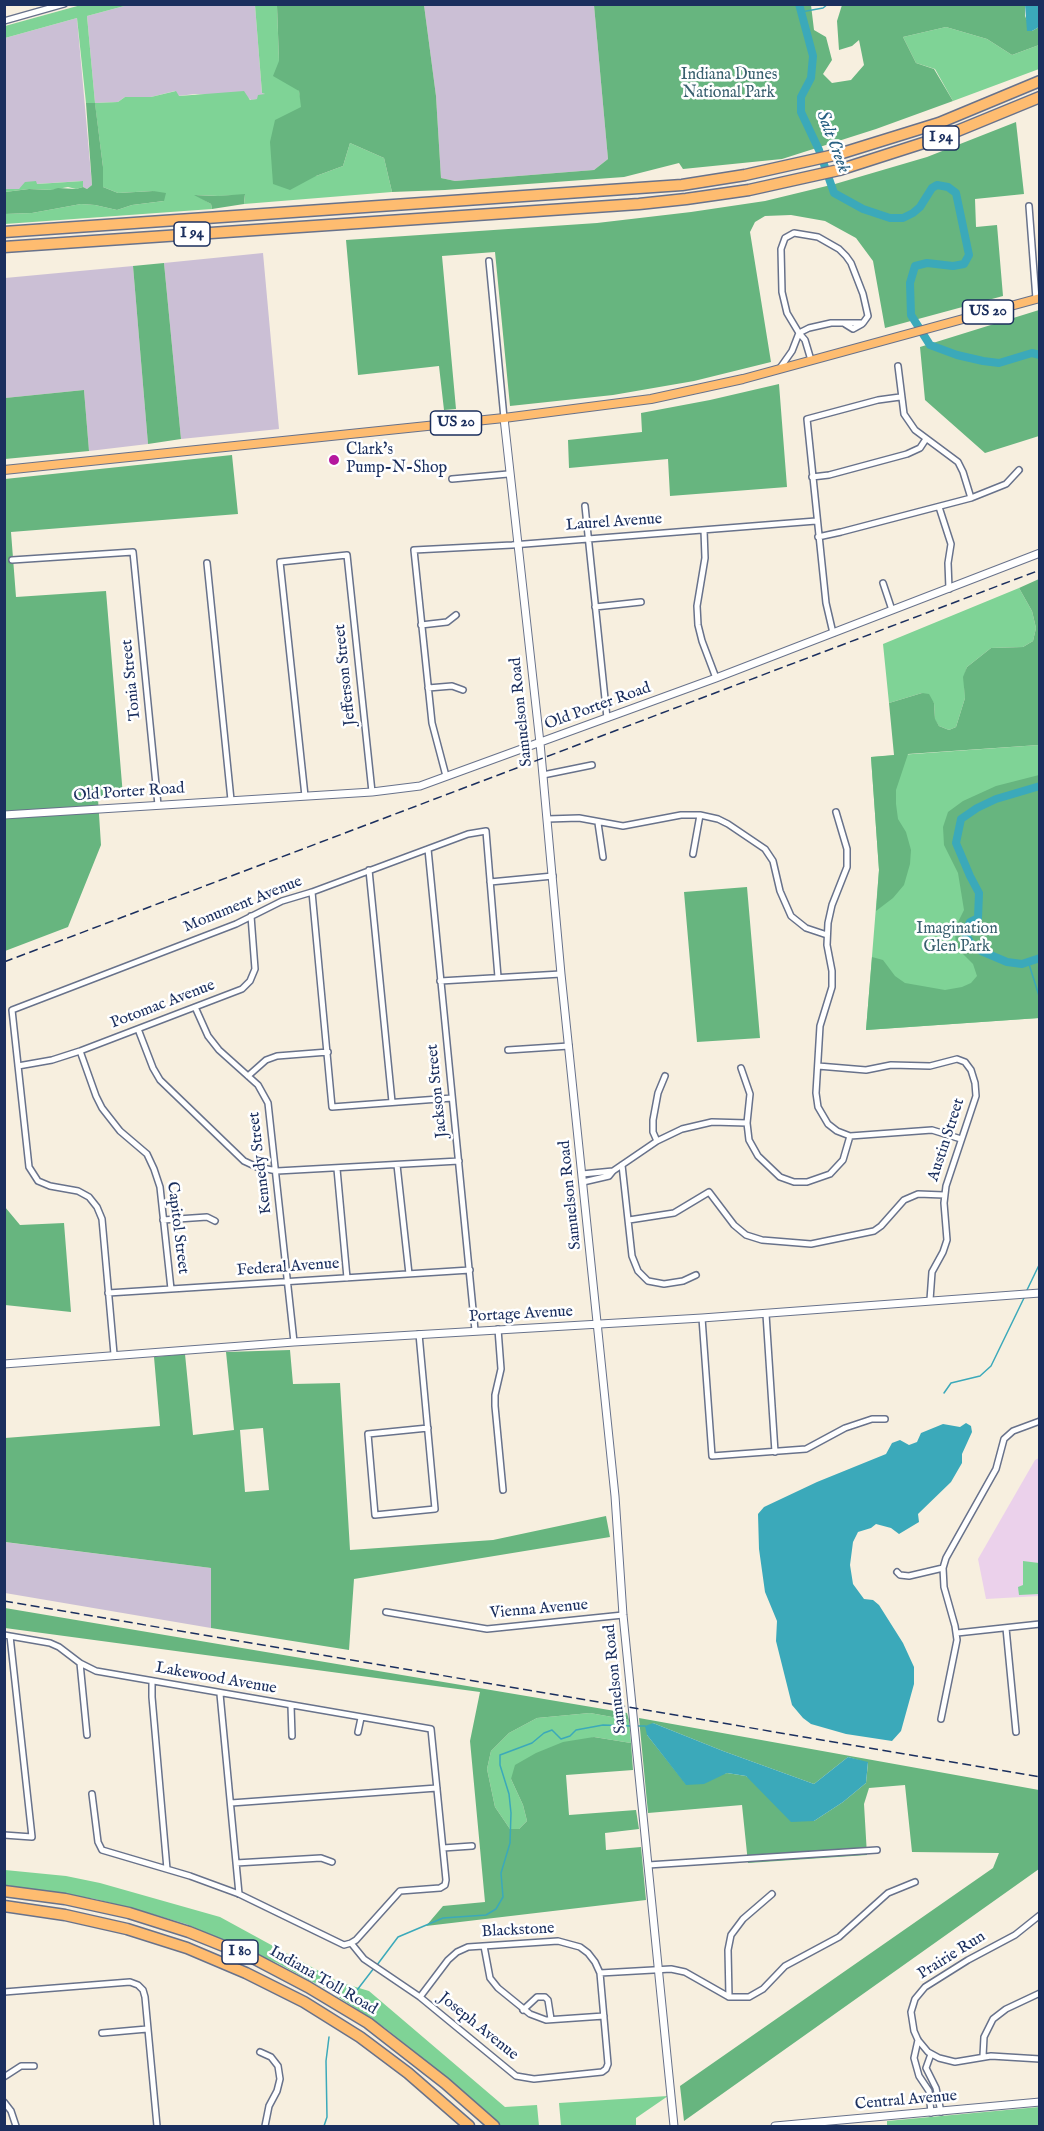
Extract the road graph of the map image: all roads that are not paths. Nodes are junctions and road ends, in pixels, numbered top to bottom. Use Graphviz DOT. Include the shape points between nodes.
graph roads {
  1 [pos="64,4"];
  2 [pos="4,21"];
  3 [pos="1040,81"];
  4 [pos="1040,97"];
  5 [pos="1029,206"];
  6 [pos="4,232"];
  7 [pos="4,247"];
  8 [pos="489,261"];
  9 [pos="1038,299"];
  10 [pos="799,333"];
  11 [pos="811,360"];
  12 [pos="898,366"];
  13 [pos="779,369"];
  14 [pos="900,397"];
  15 [pos="504,418"];
  16 [pos="926,439"];
  17 [pos="4,470"];
  18 [pos="1019,470"];
  19 [pos="508,474"];
  20 [pos="812,477"];
  21 [pos="452,479"];
  22 [pos="971,498"];
  23 [pos="585,506"];
  24 [pos="939,507"];
  25 [pos="816,521"];
  26 [pos="704,530"];
  27 [pos="818,537"];
  28 [pos="588,538"];
  29 [pos="517,544"];
  30 [pos="1040,553"];
  31 [pos="12,560"];
  32 [pos="207,563"];
  33 [pos="883,583"];
  34 [pos="950,589"];
  35 [pos="640,602"];
  36 [pos="595,608"];
  37 [pos="891,610"];
  38 [pos="456,615"];
  39 [pos="421,625"];
  40 [pos="833,633"];
  41 [pos="716,678"];
  42 [pos="428,688"];
  43 [pos="463,690"];
  44 [pos="607,718"];
  45 [pos="540,742"];
  46 [pos="592,765"];
  47 [pos="543,775"];
  48 [pos="446,776"];
  49 [pos="372,792"];
  50 [pos="304,796"];
  51 [pos="231,800"];
  52 [pos="158,805"];
  53 [pos="836,812"];
  54 [pos="4,815"];
  55 [pos="700,815"];
  56 [pos="547,819"];
  57 [pos="598,823"];
  58 [pos="428,849"];
  59 [pos="693,854"];
  60 [pos="603,857"];
  61 [pos="369,870"];
  62 [pos="553,876"];
  63 [pos="490,882"];
  64 [pos="312,892"];
  65 [pos="251,916"];
  66 [pos="827,936"];
  67 [pos="561,974"];
  68 [pos="498,977"];
  69 [pos="440,981"];
  70 [pos="195,1007"];
  71 [pos="138,1029"];
  72 [pos="568,1046"];
  73 [pos="508,1050"];
  74 [pos="80,1051"];
  75 [pos="327,1052"];
  76 [pos="18,1066"];
  77 [pos="818,1066"];
  78 [pos="741,1068"];
  79 [pos="248,1076"];
  80 [pos="665,1076"];
  81 [pos="452,1098"];
  82 [pos="392,1102"];
  83 [pos="747,1123"];
  84 [pos="850,1136"];
  85 [pos="961,1139"];
  86 [pos="657,1141"];
  87 [pos="459,1161"];
  88 [pos="398,1165"];
  89 [pos="622,1165"];
  90 [pos="337,1169"];
  91 [pos="277,1171"];
  92 [pos="583,1178"];
  93 [pos="944,1195"];
  94 [pos="163,1220"];
  95 [pos="629,1220"];
  96 [pos="215,1221"];
  97 [pos="470,1270"];
  98 [pos="409,1274"];
  99 [pos="696,1275"];
  100 [pos="348,1278"];
  101 [pos="287,1281"];
  102 [pos="171,1289"];
  103 [pos="108,1293"];
  104 [pos="1040,1293"];
  105 [pos="930,1300"];
  106 [pos="766,1314"];
  107 [pos="702,1318"];
  108 [pos="598,1325"];
  109 [pos="498,1329"];
  110 [pos="475,1330"];
  111 [pos="419,1334"];
  112 [pos="294,1342"];
  113 [pos="114,1354"];
  114 [pos="4,1364"];
  115 [pos="885,1419"];
  116 [pos="1040,1421"];
  117 [pos="428,1428"];
  118 [pos="775,1452"];
  119 [pos="503,1490"];
  120 [pos="943,1568"];
  121 [pos="897,1572"];
  122 [pos="386,1612"];
  123 [pos="623,1615"];
  124 [pos="1040,1624"];
  125 [pos="1006,1628"];
  126 [pos="957,1633"];
  127 [pos="7,1635"];
  128 [pos="80,1663"];
  129 [pos="152,1682"];
  130 [pos="220,1694"];
  131 [pos="291,1706"];
  132 [pos="361,1718"];
  133 [pos="940,1719"];
  134 [pos="358,1732"];
  135 [pos="1016,1732"];
  136 [pos="87,1735"];
  137 [pos="292,1736"];
  138 [pos="437,1788"];
  139 [pos="92,1794"];
  140 [pos="231,1803"];
  141 [pos="4,1835"];
  142 [pos="472,1846"];
  143 [pos="443,1848"];
  144 [pos="878,1850"];
  145 [pos="236,1863"];
  146 [pos="332,1863"];
  147 [pos="648,1865"];
  148 [pos="168,1869"];
  149 [pos="915,1882"];
  150 [pos="4,1891"];
  151 [pos="239,1894"];
  152 [pos="772,1894"];
  153 [pos="4,1906"];
  154 [pos="1040,1916"];
  155 [pos="351,1943"];
  156 [pos="484,1946"];
  157 [pos="659,1968"];
  158 [pos="600,1973"];
  159 [pos="4,1992"];
  160 [pos="1040,1993"];
  161 [pos="420,1997"];
  162 [pos="729,1997"];
  163 [pos="523,2010"];
  164 [pos="604,2016"];
  165 [pos="551,2019"];
  166 [pos="147,2030"];
  167 [pos="102,2033"];
  168 [pos="918,2040"];
  169 [pos="260,2052"];
  170 [pos="931,2054"];
  171 [pos="982,2056"];
  172 [pos="1040,2059"];
  173 [pos="34,2066"];
  174 [pos="4,2077"];
  175 [pos="4,2102"];
  176 [pos="1040,2102"];
  177 [pos="941,2112"];
  178 [pos="932,2113"];
  179 [pos="16,2127"];
  180 [pos="157,2127"];
  181 [pos="265,2127"];
  182 [pos="469,2127"];
  183 [pos="494,2127"];
  184 [pos="674,2127"];
  185 [pos="775,2127"];
  1 -- 2 [label="street"];
  3 -- 6 [label="highway, I 94" via="939,123 839,154 682,185"];
  4 -- 7 [label="highway, I 94" via="945,136 838,170 748,190 639,204"];
  5 -- 9 [label="street"];
  8 -- 15 [label="street, Samuelson Road"];
  9 -- 11 [label="main road, US 20"];
  10 -- 10 [label="street" via="787,313 781,282 783,243 794,233 818,237 846,256 868,316 853,329 844,324 809,327"];
  10 -- 11 [label="street"];
  10 -- 13 [label="street"];
  11 -- 13 [label="main road, US 20"];
  12 -- 14 [label="street"];
  13 -- 15 [label="main road, US 20" via="651,399"];
  14 -- 16 [label="street" via="909,423"];
  14 -- 20 [label="street" via="807,419"];
  15 -- 17 [label="main road, US 20"];
  15 -- 19 [label="street, Samuelson Road"];
  16 -- 20 [label="street" via="920,448 907,454"];
  16 -- 22 [label="street" via="957,462"];
  18 -- 22 [label="street" via="1006,484"];
  19 -- 21 [label="street"];
  19 -- 29 [label="street, Samuelson Road"];
  20 -- 25 [label="street"];
  22 -- 24 [label="street"];
  23 -- 28 [label="street"];
  24 -- 27 [label="street"];
  24 -- 34 [label="street" via="951,544"];
  25 -- 26 [label="street, Laurel Avenue"];
  25 -- 27 [label="street"];
  26 -- 28 [label="street, Laurel Avenue"];
  26 -- 41 [label="street" via="705,558 697,615"];
  27 -- 40 [label="street" via="826,610"];
  28 -- 29 [label="street, Laurel Avenue"];
  28 -- 36 [label="street"];
  29 -- 39 [label="street, Laurel Avenue" via="414,550"];
  29 -- 45 [label="street, Samuelson Road"];
  30 -- 34 [label="street, Old Porter Road"];
  31 -- 52 [label="street, Tonia Street" via="133,552"];
  32 -- 51 [label="street"];
  33 -- 37 [label="street"];
  34 -- 37 [label="street, Old Porter Road"];
  35 -- 36 [label="street"];
  36 -- 44 [label="street"];
  37 -- 40 [label="street, Old Porter Road"];
  38 -- 39 [label="street" via="447,622"];
  39 -- 42 [label="street"];
  40 -- 41 [label="street, Old Porter Road"];
  41 -- 44 [label="street, Old Porter Road"];
  42 -- 43 [label="street" via="452,686"];
  42 -- 48 [label="street"];
  44 -- 45 [label="street, Old Porter Road"];
  45 -- 47 [label="street, Samuelson Road"];
  45 -- 48 [label="street, Old Porter Road"];
  46 -- 47 [label="street"];
  47 -- 56 [label="street, Samuelson Road"];
  48 -- 49 [label="street, Old Porter Road" via="420,786"];
  49 -- 50 [label="street, Old Porter Road"];
  49 -- 50 [label="street, Jefferson Street" via="347,555 279,562"];
  50 -- 51 [label="street, Old Porter Road"];
  51 -- 52 [label="street, Old Porter Road"];
  52 -- 54 [label="street, Old Porter Road"];
  53 -- 66 [label="street" via="847,849 847,867 832,904"];
  55 -- 57 [label="street" via="623,826"];
  55 -- 59 [label="street"];
  55 -- 66 [label="street" via="728,824 765,849 773,861 791,916 806,928"];
  56 -- 57 [label="street" via="569,817"];
  56 -- 62 [label="street, Samuelson Road"];
  57 -- 60 [label="street"];
  58 -- 61 [label="street, Monument Avenue"];
  58 -- 63 [label="street, Monument Avenue" via="486,831"];
  58 -- 69 [label="street, Jackson Street"];
  61 -- 64 [label="street, Monument Avenue"];
  61 -- 82 [label="street"];
  62 -- 63 [label="street"];
  62 -- 67 [label="street, Samuelson Road"];
  63 -- 68 [label="street"];
  64 -- 65 [label="street, Monument Avenue" via="282,900"];
  64 -- 75 [label="street"];
  65 -- 70 [label="street, Potomac Avenue" via="255,969 250,981"];
  65 -- 76 [label="street, Monument Avenue" via="12,1010"];
  66 -- 77 [label="street" via="832,987 821,1019"];
  67 -- 68 [label="street"];
  67 -- 72 [label="street, Samuelson Road"];
  68 -- 69 [label="street"];
  69 -- 81 [label="street, Jackson Street"];
  70 -- 71 [label="street, Potomac Avenue"];
  70 -- 79 [label="street, Kennedy Street" via="208,1036"];
  71 -- 74 [label="street, Potomac Avenue"];
  71 -- 91 [label="street" via="160,1080 244,1161"];
  72 -- 73 [label="street"];
  72 -- 92 [label="street, Samuelson Road"];
  74 -- 76 [label="street, Potomac Avenue"];
  74 -- 94 [label="street, Capitol Street" via="102,1108 151,1160 160,1187"];
  75 -- 79 [label="street" via="277,1056"];
  75 -- 82 [label="street" via="332,1107"];
  76 -- 103 [label="street" via="28,1167 38,1182 78,1191 98,1207"];
  77 -- 84 [label="street" via="816,1100 820,1113 832,1128"];
  77 -- 85 [label="street, Austin Street" via="866,1070 891,1065 930,1066 952,1060 965,1062 976,1090"];
  78 -- 83 [label="street" via="750,1094"];
  79 -- 91 [label="street, Kennedy Street" via="268,1103"];
  80 -- 86 [label="street" via="653,1120"];
  81 -- 82 [label="street"];
  81 -- 87 [label="street, Jackson Street"];
  83 -- 84 [label="street" via="749,1140 758,1156 780,1177 794,1182 813,1181 835,1170 846,1154"];
  83 -- 86 [label="street" via="701,1124"];
  84 -- 85 [label="street" via="932,1130"];
  85 -- 93 [label="street, Austin Street"];
  86 -- 89 [label="street"];
  87 -- 88 [label="street"];
  87 -- 97 [label="street, Jackson Street"];
  88 -- 90 [label="street"];
  88 -- 98 [label="street"];
  89 -- 92 [label="street" via="609,1176"];
  89 -- 95 [label="street"];
  90 -- 91 [label="street"];
  90 -- 100 [label="street"];
  91 -- 101 [label="street, Kennedy Street"];
  92 -- 108 [label="street, Samuelson Road"];
  93 -- 95 [label="street" via="918,1194 898,1205 874,1231 811,1244 746,1235 709,1192 674,1214"];
  93 -- 105 [label="street, Austin Street" via="947,1240 932,1272"];
  94 -- 96 [label="street" via="207,1217"];
  94 -- 102 [label="street, Capitol Street"];
  95 -- 99 [label="street" via="634,1263 648,1281 664,1284"];
  97 -- 98 [label="street, Federal Avenue"];
  97 -- 110 [label="street, Jackson Street"];
  98 -- 100 [label="street, Federal Avenue"];
  100 -- 101 [label="street, Federal Avenue"];
  101 -- 102 [label="street, Federal Avenue"];
  101 -- 112 [label="street, Kennedy Street"];
  102 -- 103 [label="street, Federal Avenue"];
  103 -- 113 [label="street"];
  104 -- 105 [label="street, Portage Avenue"];
  105 -- 106 [label="street, Portage Avenue"];
  106 -- 107 [label="street, Portage Avenue"];
  106 -- 118 [label="street"];
  107 -- 108 [label="street, Portage Avenue"];
  107 -- 118 [label="street" via="712,1456"];
  108 -- 109 [label="street, Portage Avenue"];
  108 -- 123 [label="street, Samuelson Road" via="616,1498"];
  109 -- 110 [label="street, Portage Avenue"];
  109 -- 119 [label="street" via="501,1369 495,1406"];
  110 -- 111 [label="street, Portage Avenue"];
  111 -- 112 [label="street, Portage Avenue"];
  111 -- 117 [label="street"];
  112 -- 113 [label="street, Portage Avenue"];
  113 -- 114 [label="street, Portage Avenue"];
  115 -- 118 [label="street" via="845,1428 806,1449"];
  116 -- 120 [label="street" via="1013,1431 1004,1439 996,1469 949,1549"];
  117 -- 117 [label="street" via="368,1434 375,1515 435,1509"];
  120 -- 121 [label="street" via="909,1576"];
  120 -- 126 [label="street" via="945,1595"];
  122 -- 123 [label="street, Vienna Avenue" via="487,1629"];
  123 -- 147 [label="street, Samuelson Road"];
  124 -- 125 [label="street"];
  125 -- 126 [label="street"];
  125 -- 135 [label="street"];
  126 -- 133 [label="street"];
  127 -- 128 [label="street, Lakewood Avenue" via="50,1643"];
  127 -- 141 [label="street" via="32,1837"];
  128 -- 129 [label="street, Lakewood Avenue" via="96,1671"];
  128 -- 136 [label="street"];
  129 -- 130 [label="street, Lakewood Avenue"];
  129 -- 148 [label="street"];
  130 -- 131 [label="street, Lakewood Avenue"];
  130 -- 140 [label="street"];
  131 -- 132 [label="street, Lakewood Avenue"];
  131 -- 137 [label="street"];
  132 -- 134 [label="street"];
  132 -- 138 [label="street, Lakewood Avenue" via="431,1729"];
  138 -- 140 [label="street"];
  138 -- 143 [label="street"];
  139 -- 148 [label="street" via="102,1850"];
  140 -- 145 [label="street"];
  142 -- 143 [label="street"];
  143 -- 155 [label="street" via="445,1885 400,1891"];
  144 -- 147 [label="street"];
  145 -- 146 [label="street" via="321,1858"];
  145 -- 151 [label="street"];
  147 -- 157 [label="street, Samuelson Road"];
  148 -- 151 [label="street"];
  149 -- 162 [label="street" via="888,1893 839,1937 780,1970 756,1994"];
  150 -- 183 [label="highway, Indiana Toll Road / I 80" via="129,1913 251,1957 368,2023 445,2082"];
  151 -- 155 [label="street" via="339,1944"];
  152 -- 162 [label="street" via="731,1935"];
  153 -- 182 [label="highway, Indiana Toll Road / I 80" via="126,1929 187,1948 246,1973 304,2002 360,2037"];
  154 -- 168 [label="street, Prairie Run" via="919,1993 911,2012"];
  155 -- 161 [label="street, Joseph Avenue" via="370,1964"];
  156 -- 158 [label="street, Blackstone" via="570,1943 588,1953"];
  156 -- 161 [label="street, Blackstone" via="457,1952"];
  156 -- 163 [label="street" via="490,1978"];
  157 -- 158 [label="street"];
  157 -- 162 [label="street" via="685,1972"];
  157 -- 184 [label="street, Samuelson Road"];
  158 -- 164 [label="street"];
  159 -- 166 [label="street" via="130,1982 143,1990"];
  160 -- 171 [label="street" via="993,2019 984,2037"];
  161 -- 164 [label="street, Joseph Avenue" via="516,2076 534,2079 606,2069"];
  163 -- 165 [label="street" via="538,2018"];
  163 -- 165 [label="street" via="537,1997 545,1997"];
  164 -- 165 [label="street"];
  166 -- 167 [label="street"];
  166 -- 180 [label="street"];
  168 -- 170 [label="street, Prairie Run"];
  168 -- 178 [label="street" via="914,2058 929,2091"];
  169 -- 181 [label="street" via="272,2057 280,2079"];
  170 -- 171 [label="street" via="955,2062"];
  170 -- 177 [label="street" via="927,2071 936,2088"];
  171 -- 172 [label="street"];
  173 -- 174 [label="street" via="21,2066"];
  175 -- 179 [label="street"];
  176 -- 177 [label="street, Central Avenue"];
  177 -- 178 [label="street, Central Avenue"];
  178 -- 185 [label="street, Central Avenue"];
}
